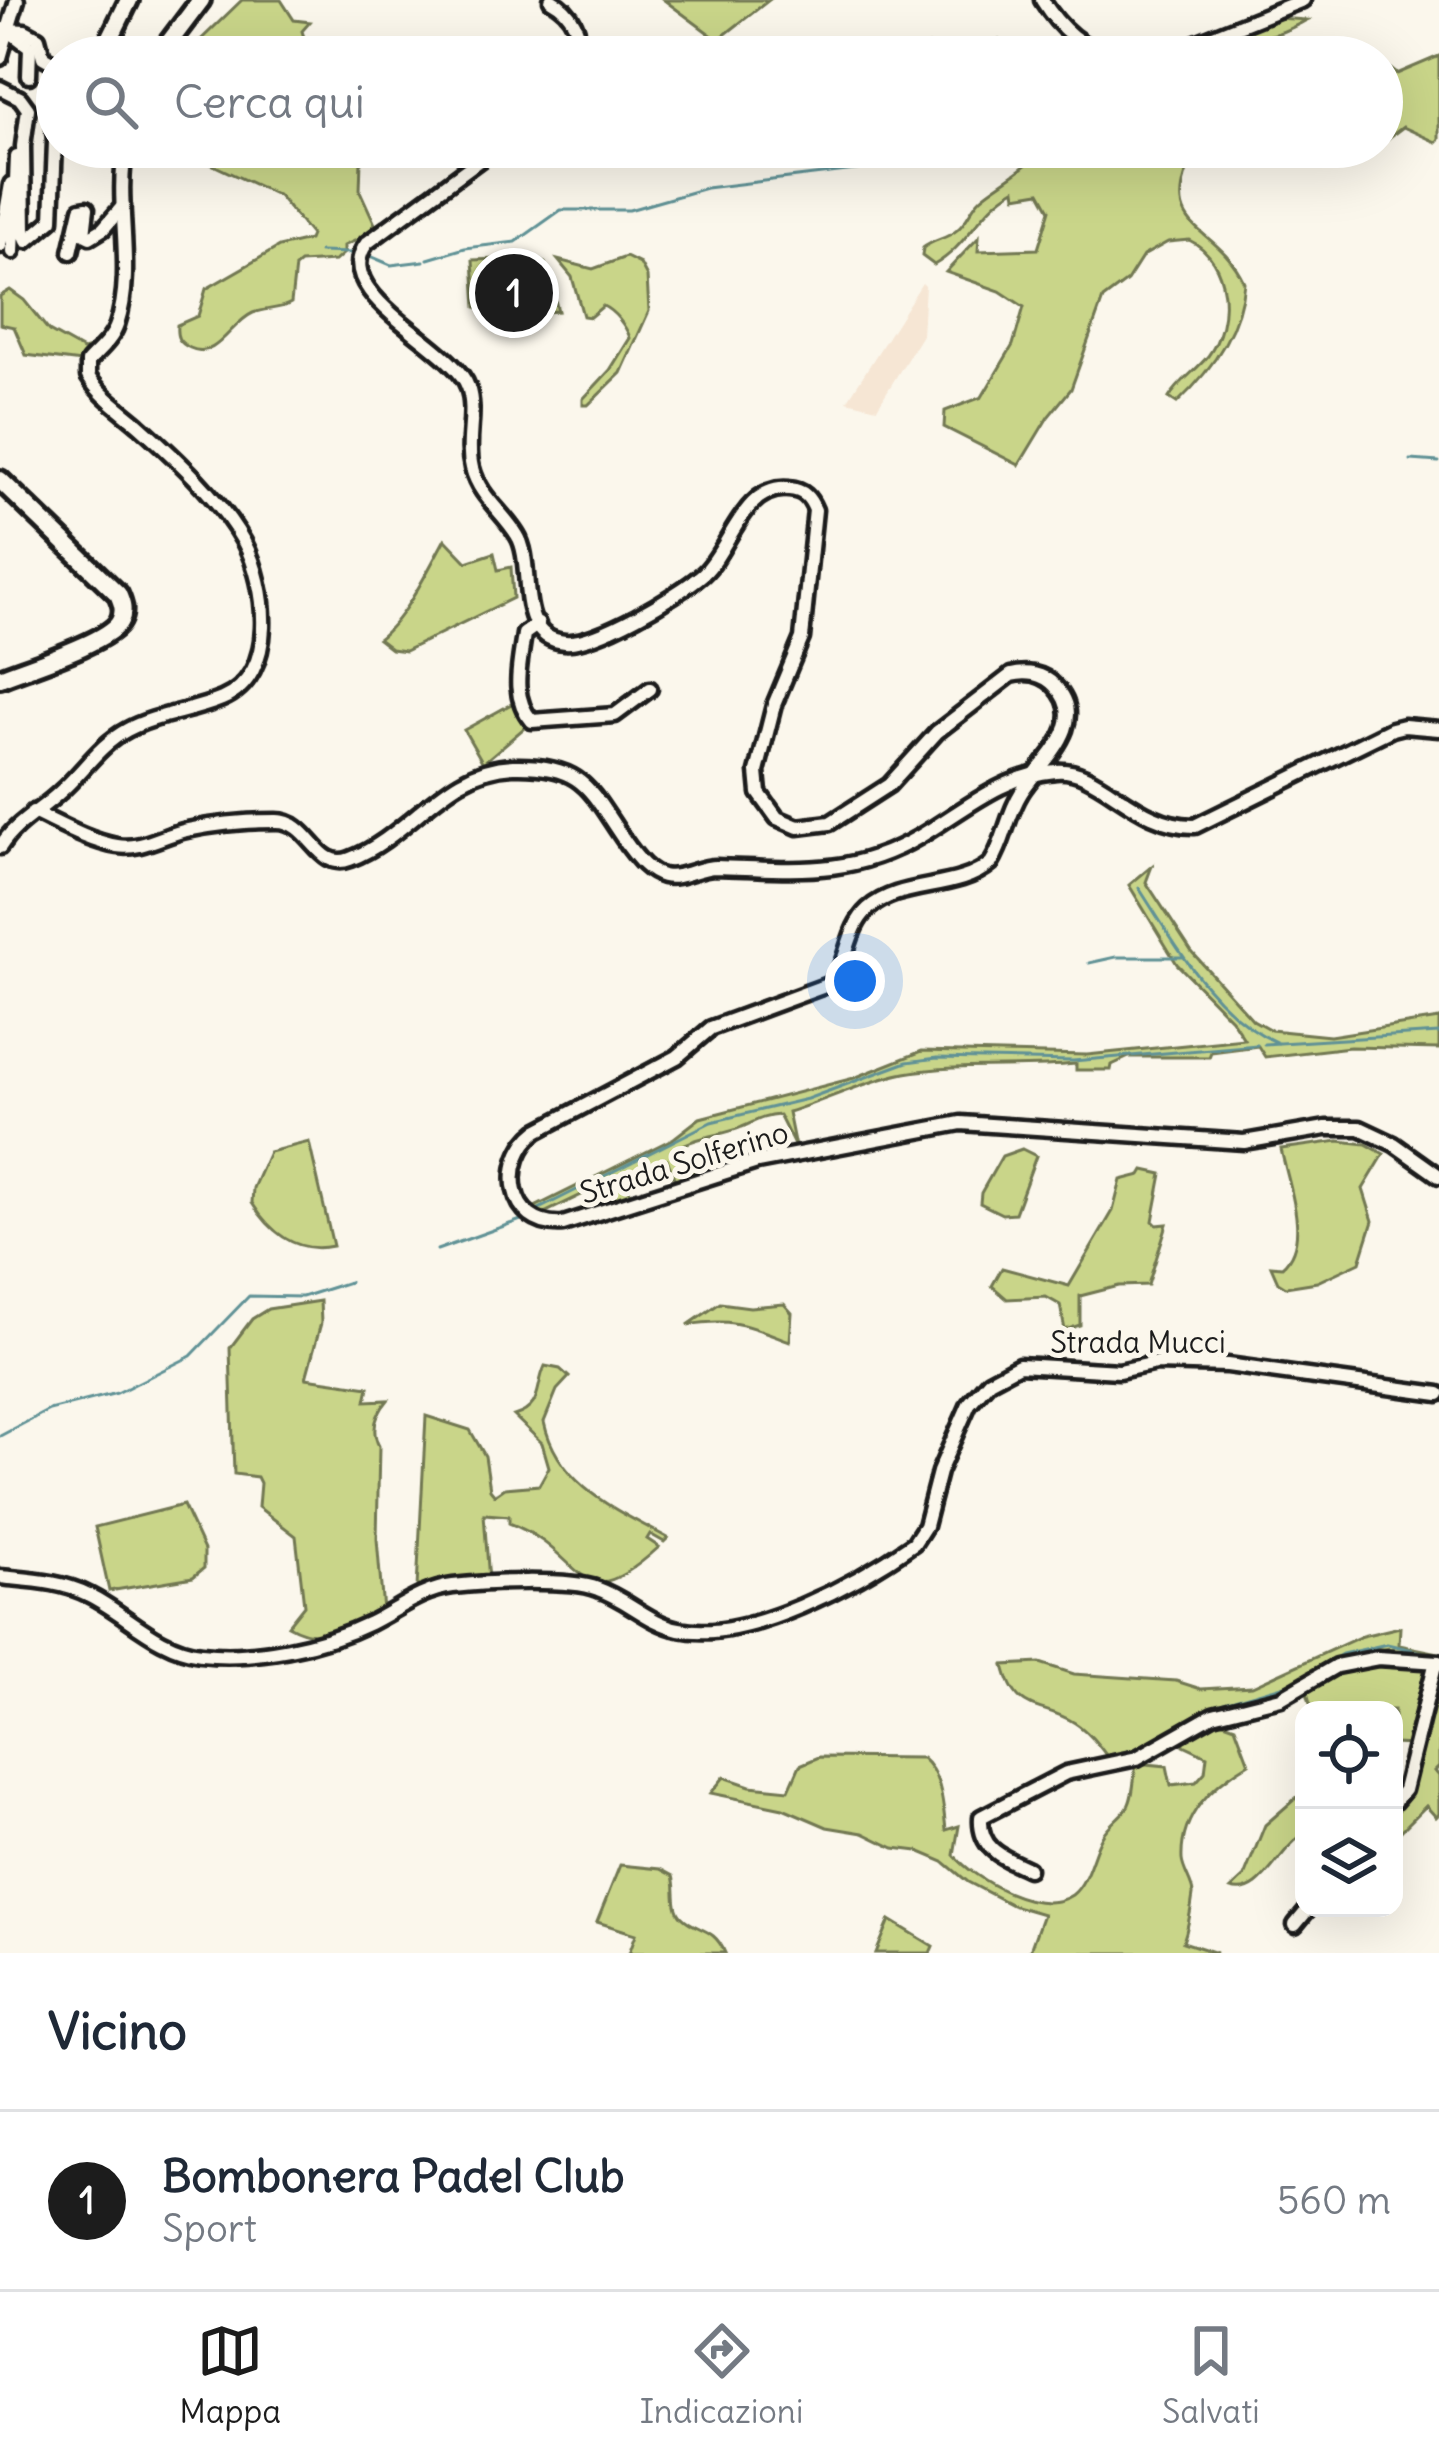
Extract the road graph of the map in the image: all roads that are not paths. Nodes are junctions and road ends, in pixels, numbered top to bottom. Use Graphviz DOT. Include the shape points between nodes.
graph roads {
  1 [pos="17,0"];
  2 [pos="129,0"];
  3 [pos="201,0"];
  4 [pos="551,0"];
  5 [pos="1042,0"];
  6 [pos="1303,0"];
  7 [pos="4,30"];
  8 [pos="111,36"];
  9 [pos="175,36"];
  10 [pos="578,36"];
  11 [pos="1072,36"];
  12 [pos="1213,36"];
  13 [pos="36,37"];
  14 [pos="0,58"];
  15 [pos="29,76"];
  16 [pos="0,88"];
  17 [pos="23,146"];
  18 [pos="54,168"];
  19 [pos="125,168"];
  20 [pos="469,168"];
  21 [pos="124,206"];
  22 [pos="6,249"];
  23 [pos="71,252"];
  24 [pos="0,479"];
  25 [pos="538,624"];
  26 [pos="0,678"];
  27 [pos="650,689"];
  28 [pos="1439,729"];
  29 [pos="1034,775"];
  30 [pos="33,812"];
  31 [pos="0,847"];
  32 [pos="1439,1176"];
  33 [pos="1439,1394"];
  34 [pos="0,1577"];
  35 [pos="1439,1663"];
  36 [pos="1403,1791"];
  37 [pos="1028,1869"];
  38 [pos="1302,1917"];
  39 [pos="1295,1925"];
  1 -- 7 [label="street"];
  2 -- 8 [label="main road"];
  3 -- 9 [label="main road"];
  4 -- 10 [label="street"];
  5 -- 11 [label="street"];
  6 -- 12 [label="street"];
  7 -- 13 [label="street"];
  7 -- 14 [label="street"];
  7 -- 15 [label="street" via="30,47"];
  16 -- 17 [label="street" via="28,109"];
  17 -- 18 [label="street" via="27,242 52,220"];
  17 -- 22 [label="street"];
  19 -- 21 [label="street"];
  20 -- 25 [label="street" via="368,243 360,271 371,293 466,380 473,473 519,537"];
  21 -- 23 [label="street" via="90,237 87,208 81,209"];
  21 -- 30 [label="street" via="117,325 88,362 88,376 233,525 258,575 260,644 232,694 121,734"];
  24 -- 26 [label="main road" via="118,594 123,612 99,638"];
  25 -- 27 [label="street" via="524,634 517,690 532,721 615,715"];
  25 -- 29 [label="street, Strada Solferino" via="564,642 599,634 702,575 764,495 796,489 815,510 815,532 802,638 757,772 772,814 798,827 830,824 890,785 937,732 999,682 1024,672 1056,686 1067,720"];
  28 -- 29 [label="street" via="1392,729 1195,826 1171,826 1078,771"];
  29 -- 30 [label="street" via="973,800 919,837 846,865 709,867 675,877 638,860 580,778 562,769 509,766 467,776 345,862 324,857 299,825 282,820 118,846"];
  29 -- 32 [label="street, Strada Solferino" via="991,863 868,909 830,984 711,1028 677,1058 528,1137 512,1178 522,1209 537,1221 563,1224 778,1156 962,1123 1231,1142 1360,1128"];
  30 -- 31 [label="street"];
  33 -- 34 [label="street, Strada Mucci" via="1227,1365 1012,1367 969,1404 914,1543 772,1619 735,1630 672,1628 580,1585 460,1586 428,1591 335,1636 200,1654 170,1646 85,1593"];
  35 -- 36 [label="street"];
  35 -- 37 [label="street" via="1378,1658 1336,1666 1281,1698 1213,1714 1136,1758 1066,1773 981,1817 980,1834 993,1853"];
  38 -- 39 [label="street"];
}
